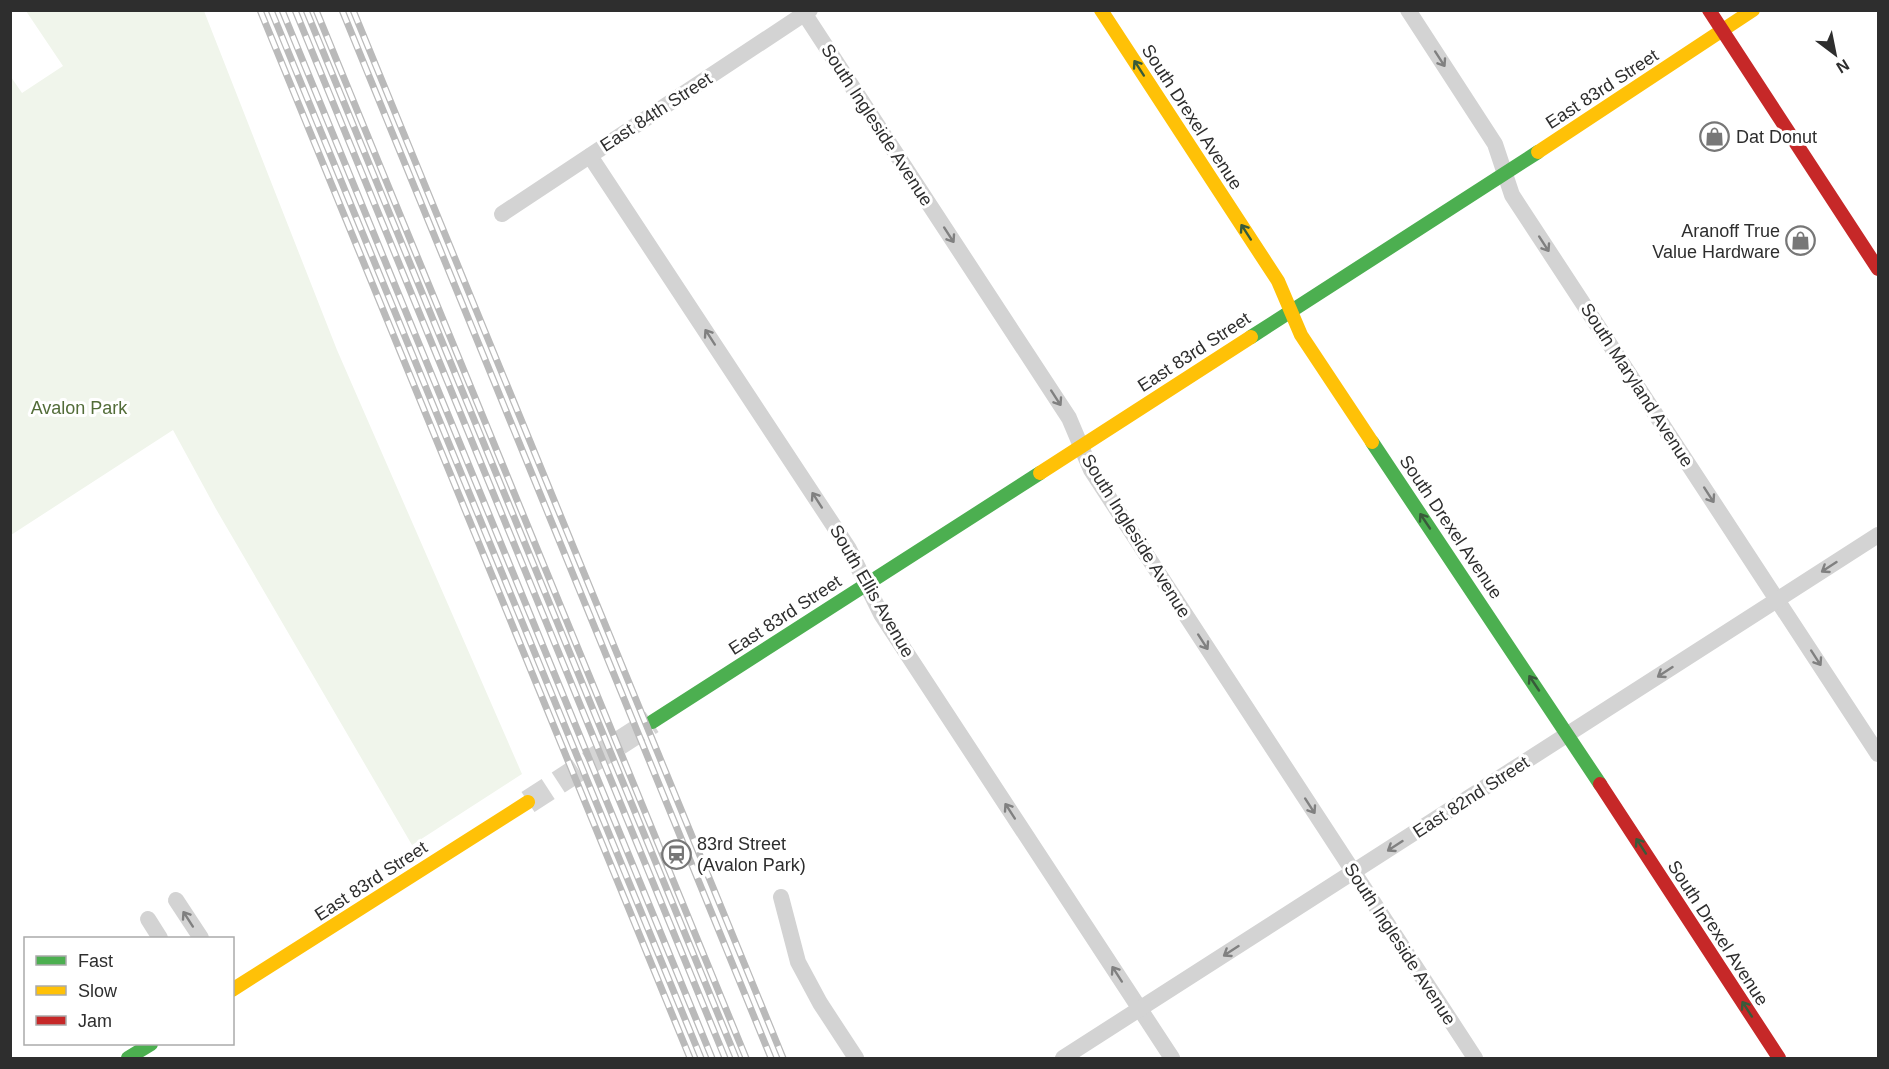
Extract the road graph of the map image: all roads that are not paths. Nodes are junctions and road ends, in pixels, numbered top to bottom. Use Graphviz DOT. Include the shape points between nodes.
graph roads {
  1 [pos="1101,10"];
  2 [pos="1408,10"];
  3 [pos="1709,10"];
  4 [pos="1754,10"];
  5 [pos="806,12"];
  6 [pos="1723,31"];
  7 [pos="590,156"];
  8 [pos="1505,174"];
  9 [pos="502,214"];
  10 [pos="1878,269"];
  11 [pos="1291,312"];
  12 [pos="1081,447"];
  13 [pos="1878,535"];
  14 [pos="867,584"];
  15 [pos="1778,600"];
  16 [pos="652,722"];
  17 [pos="1568,735"];
  18 [pos="1878,754"];
  19 [pos="528,802"];
  20 [pos="1353,872"];
  21 [pos="781,897"];
  22 [pos="176,900"];
  23 [pos="148,919"];
  24 [pos="159,937"];
  25 [pos="200,937"];
  26 [pos="234,989"];
  27 [pos="1140,1009"];
  28 [pos="149,1045"];
  29 [pos="128,1059"];
  30 [pos="856,1059"];
  31 [pos="1063,1059"];
  32 [pos="1172,1059"];
  33 [pos="1475,1059"];
  34 [pos="1779,1059"];
  11 -- 1 [label="street, South Drexel Avenue, one-way" via="1278,281"];
  2 -- 8 [label="street, South Maryland Avenue, one-way" via="1495,144"];
  3 -- 6 [label="street"];
  4 -- 6 [label="street, East 83rd Street"];
  5 -- 7 [label="street, East 84th Street"];
  5 -- 12 [label="street, South Ingleside Avenue, one-way" via="1069,418"];
  6 -- 8 [label="street, East 83rd Street"];
  6 -- 10 [label="street"];
  7 -- 9 [label="street, East 84th Street"];
  14 -- 7 [label="street, South Ellis Avenue, one-way" via="849,549"];
  8 -- 11 [label="street, East 83rd Street"];
  8 -- 15 [label="street, South Maryland Avenue, one-way" via="1512,195"];
  11 -- 12 [label="street, East 83rd Street"];
  17 -- 11 [label="street, South Drexel Avenue, one-way" via="1300,335"];
  12 -- 14 [label="street, East 83rd Street"];
  12 -- 20 [label="street, South Ingleside Avenue, one-way" via="1091,470"];
  13 -- 15 [label="street, East 82nd Street, one-way"];
  14 -- 16 [label="street, East 83rd Street"];
  27 -- 14 [label="street, South Ellis Avenue, one-way" via="881,614"];
  15 -- 17 [label="street, East 82nd Street, one-way"];
  15 -- 18 [label="street, South Maryland Avenue, one-way"];
  17 -- 20 [label="street, East 82nd Street, one-way"];
  34 -- 17 [label="street, South Drexel Avenue, one-way"];
  19 -- 26 [label="street, East 83rd Street"];
  20 -- 27 [label="street, East 82nd Street, one-way"];
  20 -- 33 [label="street, South Ingleside Avenue"];
  21 -- 30 [label="street" via="798,962"];
  25 -- 22 [label="street, one-way"];
  23 -- 24 [label="street"];
  27 -- 31 [label="street, East 82nd Street"];
  27 -- 32 [label="street, South Ellis Avenue"];
  28 -- 29 [label="street"];
}
